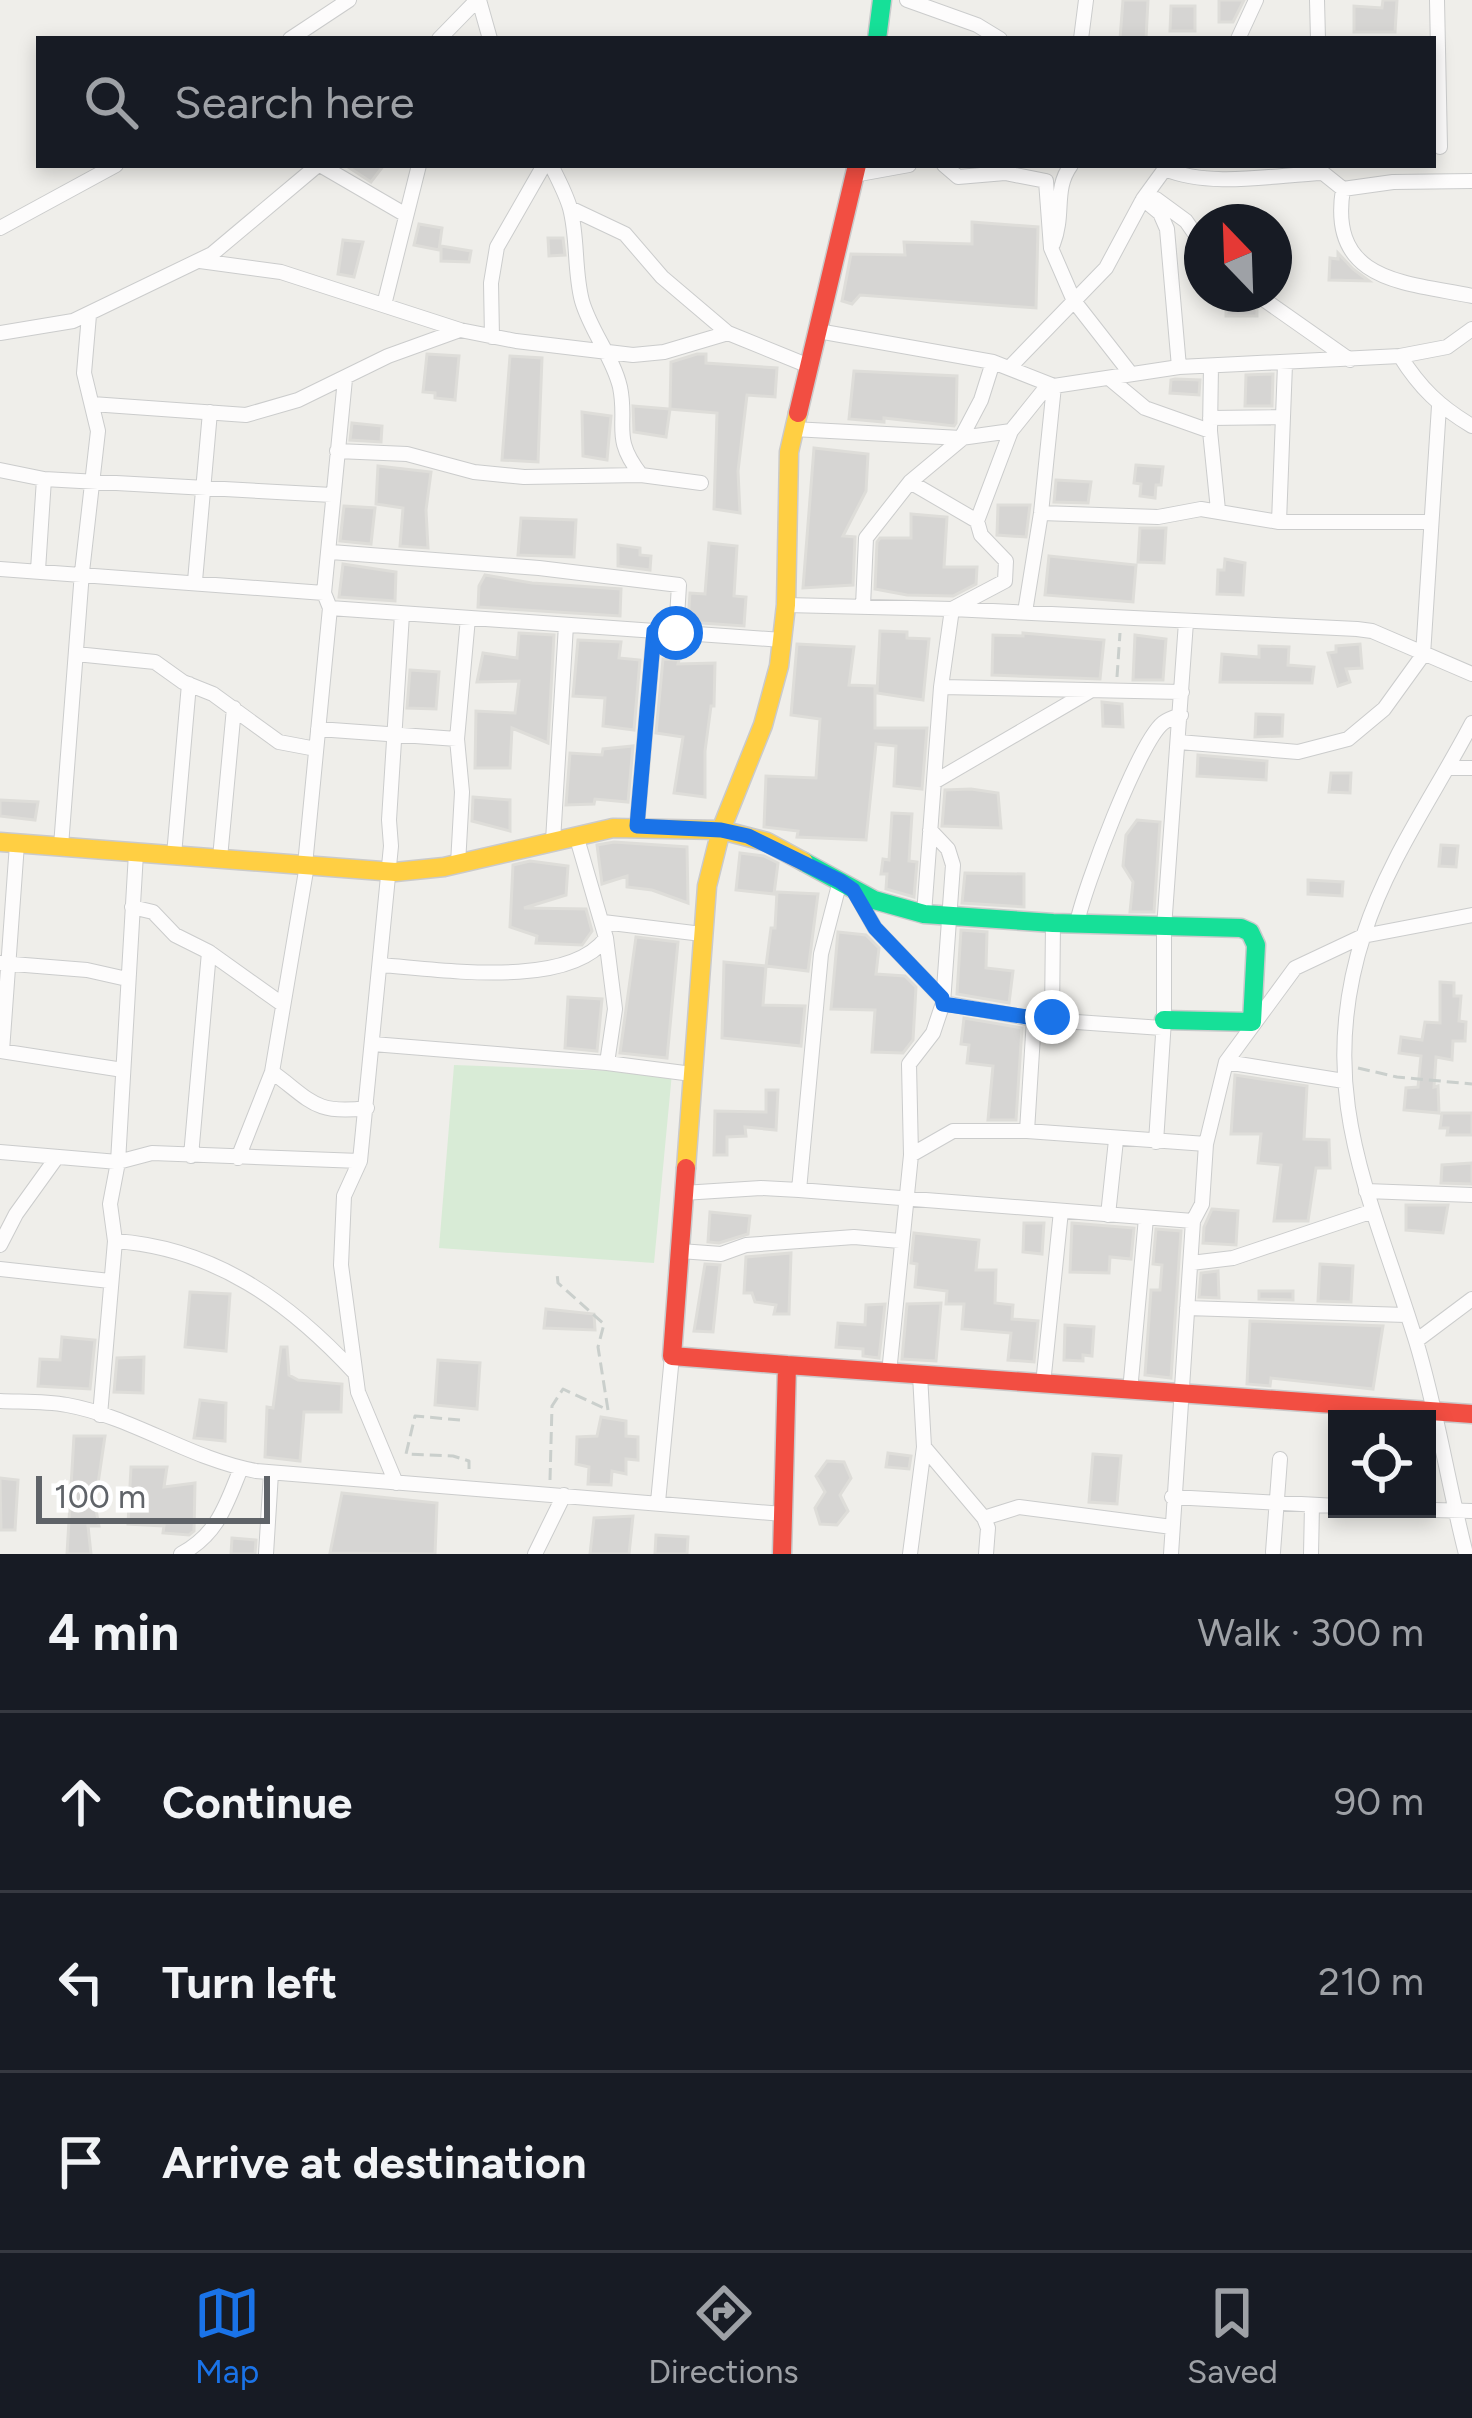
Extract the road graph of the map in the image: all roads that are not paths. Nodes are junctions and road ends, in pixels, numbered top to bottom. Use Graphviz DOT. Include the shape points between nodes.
graph roads {
  1 [pos="349,0"];
  2 [pos="478,0"];
  3 [pos="882,0"];
  4 [pos="907,0"];
  5 [pos="1086,0"];
  6 [pos="1256,0"];
  7 [pos="1317,0"];
  8 [pos="1437,0"];
  9 [pos="295,36"];
  10 [pos="442,36"];
  11 [pos="489,36"];
  12 [pos="877,36"];
  13 [pos="995,36"];
  14 [pos="1081,36"];
  15 [pos="1239,36"];
  16 [pos="1318,36"];
  17 [pos="1440,147"];
  18 [pos="110,168"];
  19 [pos="315,168"];
  20 [pos="324,168"];
  21 [pos="418,168"];
  22 [pos="546,168"];
  23 [pos="550,168"];
  24 [pos="948,168"];
  25 [pos="1069,168"];
  26 [pos="1165,168"];
  27 [pos="1168,168"];
  28 [pos="1323,169"];
  29 [pos="855,170"];
  30 [pos="1472,182"];
  31 [pos="1343,189"];
  32 [pos="1145,196"];
  33 [pos="570,208"];
  34 [pos="406,215"];
  35 [pos="1184,220"];
  36 [pos="0,228"];
  37 [pos="1051,248"];
  38 [pos="200,261"];
  39 [pos="1472,296"];
  40 [pos="1074,301"];
  41 [pos="384,304"];
  42 [pos="1282,312"];
  43 [pos="88,315"];
  44 [pos="1472,329"];
  45 [pos="460,330"];
  46 [pos="818,331"];
  47 [pos="0,333"];
  48 [pos="728,333"];
  49 [pos="492,338"];
  50 [pos="602,350"];
  51 [pos="1400,356"];
  52 [pos="1350,359"];
  53 [pos="993,362"];
  54 [pos="1285,364"];
  55 [pos="809,366"];
  56 [pos="1211,366"];
  57 [pos="1009,368"];
  58 [pos="1179,368"];
  59 [pos="1131,374"];
  60 [pos="1109,378"];
  61 [pos="345,379"];
  62 [pos="1051,386"];
  63 [pos="92,404"];
  64 [pos="1439,406"];
  65 [pos="210,412"];
  66 [pos="1283,417"];
  67 [pos="1210,424"];
  68 [pos="1472,426"];
  69 [pos="793,429"];
  70 [pos="1012,431"];
  71 [pos="963,437"];
  72 [pos="337,451"];
  73 [pos="0,470"];
  74 [pos="641,475"];
  75 [pos="44,479"];
  76 [pos="95,481"];
  77 [pos="910,482"];
  78 [pos="701,483"];
  79 [pos="204,488"];
  80 [pos="332,495"];
  81 [pos="1218,510"];
  82 [pos="1041,513"];
  83 [pos="977,521"];
  84 [pos="1279,522"];
  85 [pos="1430,522"];
  86 [pos="331,552"];
  87 [pos="0,569"];
  88 [pos="38,570"];
  89 [pos="82,572"];
  90 [pos="195,581"];
  91 [pos="327,600"];
  92 [pos="786,605"];
  93 [pos="863,606"];
  94 [pos="952,609"];
  95 [pos="1025,612"];
  96 [pos="402,614"];
  97 [pos="468,618"];
  98 [pos="1186,622"];
  99 [pos="566,625"];
  100 [pos="654,631"];
  101 [pos="676,633"];
  102 [pos="782,640"];
  103 [pos="76,654"];
  104 [pos="1423,655"];
  105 [pos="1472,674"];
  106 [pos="189,684"];
  107 [pos="941,687"];
  108 [pos="1091,690"];
  109 [pos="1182,692"];
  110 [pos="234,708"];
  111 [pos="1181,715"];
  112 [pos="1472,723"];
  113 [pos="318,729"];
  114 [pos="393,735"];
  115 [pos="457,739"];
  116 [pos="1179,742"];
  117 [pos="316,749"];
  118 [pos="1449,768"];
  119 [pos="1472,768"];
  120 [pos="934,782"];
  121 [pos="637,826"];
  122 [pos="721,830"];
  123 [pos="930,830"];
  124 [pos="576,835"];
  125 [pos="553,841"];
  126 [pos="8,843"];
  127 [pos="61,846"];
  128 [pos="136,853"];
  129 [pos="174,855"];
  130 [pos="220,858"];
  131 [pos="458,863"];
  132 [pos="306,865"];
  133 [pos="387,871"];
  134 [pos="846,886"];
  135 [pos="132,907"];
  136 [pos="924,914"];
  137 [pos="949,914"];
  138 [pos="1472,915"];
  139 [pos="603,922"];
  140 [pos="1053,923"];
  141 [pos="1077,923"];
  142 [pos="1164,928"];
  143 [pos="702,934"];
  144 [pos="1363,936"];
  145 [pos="606,938"];
  146 [pos="209,952"];
  147 [pos="3,963"];
  148 [pos="380,965"];
  149 [pos="127,979"];
  150 [pos="942,1000"];
  151 [pos="282,1004"];
  152 [pos="1052,1017"];
  153 [pos="1034,1018"];
  154 [pos="1252,1022"];
  155 [pos="1163,1024"];
  156 [pos="373,1044"];
  157 [pos="1,1051"];
  158 [pos="1226,1062"];
  159 [pos="607,1063"];
  160 [pos="123,1070"];
  161 [pos="272,1072"];
  162 [pos="1344,1073"];
  163 [pos="692,1074"];
  164 [pos="367,1108"];
  165 [pos="1027,1131"];
  166 [pos="1116,1140"];
  167 [pos="1156,1142"];
  168 [pos="1206,1144"];
  169 [pos="0,1152"];
  170 [pos="911,1155"];
  171 [pos="191,1156"];
  172 [pos="57,1157"];
  173 [pos="238,1158"];
  174 [pos="360,1161"];
  175 [pos="118,1162"];
  176 [pos="799,1190"];
  177 [pos="1366,1191"];
  178 [pos="683,1193"];
  179 [pos="1472,1195"];
  180 [pos="904,1196"];
  181 [pos="1061,1211"];
  182 [pos="1372,1211"];
  183 [pos="1108,1215"];
  184 [pos="1146,1218"];
  185 [pos="1193,1221"];
  186 [pos="115,1240"];
  187 [pos="900,1241"];
  188 [pos="0,1245"];
  189 [pos="680,1251"];
  190 [pos="1191,1263"];
  191 [pos="0,1269"];
  192 [pos="110,1281"];
  193 [pos="1472,1299"];
  194 [pos="1186,1308"];
  195 [pos="1406,1315"];
  196 [pos="1416,1341"];
  197 [pos="672,1356"];
  198 [pos="787,1365"];
  199 [pos="355,1372"];
  200 [pos="889,1372"];
  201 [pos="920,1375"];
  202 [pos="0,1383"];
  203 [pos="1043,1384"];
  204 [pos="1130,1390"];
  205 [pos="1180,1394"];
  206 [pos="3,1401"];
  207 [pos="1392,1410"];
  208 [pos="1431,1410"];
  209 [pos="1436,1413"];
  210 [pos="1472,1414"];
  211 [pos="100,1415"];
  212 [pos="1436,1430"];
  213 [pos="924,1447"];
  214 [pos="1280,1459"];
  215 [pos="241,1468"];
  216 [pos="271,1472"];
  217 [pos="396,1483"];
  218 [pos="557,1494"];
  219 [pos="1172,1497"];
  220 [pos="658,1502"];
  221 [pos="1276,1502"];
  222 [pos="1312,1505"];
  223 [pos="1328,1506"];
  224 [pos="1472,1510"];
  225 [pos="1436,1511"];
  226 [pos="1455,1512"];
  227 [pos="783,1514"];
  228 [pos="984,1518"];
  229 [pos="1172,1528"];
  230 [pos="1273,1552"];
  231 [pos="182,1554"];
  232 [pos="266,1554"];
  233 [pos="535,1554"];
  234 [pos="782,1554"];
  235 [pos="910,1554"];
  236 [pos="986,1554"];
  237 [pos="1171,1554"];
  238 [pos="1311,1554"];
  239 [pos="1466,1554"];
  1 -- 9 [label="street"];
  2 -- 10 [label="street"];
  2 -- 11 [label="street"];
  3 -- 12 [label="street"];
  4 -- 13 [label="street"];
  5 -- 14 [label="street"];
  6 -- 15 [label="street"];
  7 -- 16 [label="street"];
  8 -- 17 [label="street"];
  18 -- 36 [label="street"];
  19 -- 38 [label="street"];
  20 -- 34 [label="street"];
  21 -- 34 [label="street"];
  22 -- 49 [label="street" via="497,247"];
  23 -- 33 [label="street"];
  24 -- 37 [label="street" via="958,176 1046,181"];
  25 -- 37 [label="street"];
  26 -- 32 [label="street"];
  27 -- 28 [label="street" via="1207,177"];
  28 -- 31 [label="street"];
  29 -- 46 [label="street"];
  30 -- 31 [label="street"];
  31 -- 39 [label="street" via="1341,232 1358,260 1387,279"];
  32 -- 35 [label="street"];
  32 -- 40 [label="street" via="1106,268"];
  32 -- 58 [label="street" via="1166,229"];
  33 -- 48 [label="street" via="625,234 662,278"];
  33 -- 50 [label="street" via="582,301"];
  34 -- 41 [label="street"];
  37 -- 40 [label="street"];
  38 -- 41 [label="street" via="280,272"];
  38 -- 43 [label="street"];
  40 -- 57 [label="street"];
  40 -- 59 [label="street"];
  41 -- 45 [label="street"];
  42 -- 52 [label="street"];
  43 -- 47 [label="street"];
  43 -- 63 [label="street" via="84,373"];
  44 -- 51 [label="street" via="1447,347"];
  45 -- 49 [label="street"];
  45 -- 61 [label="street"];
  46 -- 53 [label="street"];
  46 -- 55 [label="street"];
  48 -- 50 [label="street" via="664,352"];
  48 -- 55 [label="street"];
  49 -- 50 [label="street"];
  50 -- 74 [label="street" via="621,392 620,436"];
  51 -- 52 [label="street"];
  51 -- 64 [label="street"];
  52 -- 54 [label="street"];
  53 -- 57 [label="street"];
  53 -- 71 [label="street"];
  54 -- 56 [label="street"];
  54 -- 66 [label="street"];
  55 -- 69 [label="street"];
  56 -- 58 [label="street"];
  56 -- 67 [label="street"];
  57 -- 62 [label="street"];
  58 -- 59 [label="street"];
  59 -- 60 [label="street"];
  60 -- 62 [label="street"];
  60 -- 67 [label="street" via="1145,408"];
  61 -- 65 [label="street" via="268,411"];
  61 -- 72 [label="street"];
  62 -- 70 [label="street"];
  62 -- 82 [label="street"];
  63 -- 65 [label="street"];
  63 -- 76 [label="street"];
  64 -- 68 [label="street"];
  64 -- 85 [label="street"];
  65 -- 79 [label="street"];
  66 -- 67 [label="street"];
  66 -- 84 [label="street"];
  67 -- 81 [label="street"];
  69 -- 71 [label="street"];
  69 -- 92 [label="street"];
  70 -- 71 [label="street"];
  70 -- 83 [label="street"];
  71 -- 77 [label="street"];
  72 -- 74 [label="street" via="407,454 524,477"];
  72 -- 80 [label="street"];
  73 -- 75 [label="street"];
  74 -- 78 [label="street"];
  75 -- 76 [label="street"];
  75 -- 88 [label="street"];
  76 -- 79 [label="street"];
  76 -- 89 [label="street"];
  77 -- 83 [label="street"];
  77 -- 93 [label="street" via="866,538"];
  79 -- 80 [label="street"];
  79 -- 90 [label="street"];
  80 -- 86 [label="street"];
  81 -- 82 [label="street"];
  81 -- 84 [label="street"];
  82 -- 95 [label="street"];
  83 -- 94 [label="street" via="1006,561 1007,576"];
  84 -- 85 [label="street"];
  85 -- 104 [label="street"];
  86 -- 91 [label="street"];
  86 -- 101 [label="street" via="679,585"];
  87 -- 88 [label="street"];
  88 -- 89 [label="street"];
  89 -- 90 [label="street"];
  89 -- 103 [label="street"];
  90 -- 91 [label="street"];
  91 -- 96 [label="street"];
  91 -- 113 [label="street"];
  92 -- 93 [label="street"];
  92 -- 102 [label="street"];
  93 -- 94 [label="street"];
  94 -- 95 [label="street"];
  94 -- 107 [label="street"];
  95 -- 98 [label="street"];
  96 -- 97 [label="street"];
  96 -- 114 [label="street"];
  97 -- 99 [label="street"];
  97 -- 115 [label="street"];
  98 -- 104 [label="street" via="1357,629"];
  98 -- 109 [label="street"];
  99 -- 100 [label="street"];
  99 -- 125 [label="street"];
  100 -- 101 [label="street"];
  100 -- 121 [label="street"];
  101 -- 102 [label="street"];
  102 -- 122 [label="street" via="763,725"];
  103 -- 106 [label="street" via="155,662"];
  103 -- 127 [label="street"];
  104 -- 105 [label="street"];
  104 -- 116 [label="street" via="1384,709 1348,739 1298,752"];
  106 -- 110 [label="street"];
  106 -- 129 [label="street"];
  107 -- 108 [label="street"];
  107 -- 120 [label="street"];
  108 -- 109 [label="street"];
  108 -- 120 [label="street"];
  109 -- 111 [label="street"];
  110 -- 117 [label="street" via="280,742"];
  110 -- 130 [label="street"];
  111 -- 116 [label="street"];
  111 -- 141 [label="street" via="1162,723 1145,751"];
  112 -- 118 [label="street"];
  113 -- 114 [label="street"];
  113 -- 117 [label="street"];
  114 -- 115 [label="street"];
  114 -- 133 [label="street"];
  115 -- 131 [label="street"];
  116 -- 142 [label="street"];
  117 -- 132 [label="street"];
  118 -- 119 [label="street"];
  118 -- 144 [label="street"];
  120 -- 123 [label="street"];
  121 -- 122 [label="street"];
  121 -- 124 [label="street"];
  122 -- 134 [label="street" via="767,842"];
  122 -- 143 [label="street"];
  123 -- 136 [label="street"];
  123 -- 137 [label="street" via="952,856"];
  124 -- 125 [label="street"];
  124 -- 139 [label="street"];
  125 -- 131 [label="street"];
  126 -- 127 [label="street"];
  126 -- 147 [label="street"];
  127 -- 128 [label="street"];
  128 -- 129 [label="street"];
  128 -- 135 [label="street"];
  129 -- 130 [label="street"];
  130 -- 132 [label="street"];
  131 -- 133 [label="street"];
  132 -- 133 [label="street"];
  132 -- 151 [label="street"];
  133 -- 148 [label="street"];
  134 -- 136 [label="street"];
  134 -- 150 [label="street"];
  134 -- 176 [label="street" via="821,954"];
  135 -- 146 [label="street" via="153,912"];
  135 -- 149 [label="street"];
  136 -- 137 [label="street"];
  137 -- 140 [label="street"];
  137 -- 150 [label="street"];
  138 -- 144 [label="street"];
  139 -- 143 [label="street"];
  139 -- 145 [label="street"];
  140 -- 141 [label="street"];
  140 -- 152 [label="street"];
  141 -- 142 [label="street"];
  142 -- 154 [label="street" via="1250,932"];
  142 -- 155 [label="street"];
  143 -- 163 [label="street"];
  144 -- 154 [label="street" via="1295,968"];
  144 -- 162 [label="street"];
  145 -- 148 [label="street" via="580,961 527,970"];
  145 -- 159 [label="street" via="614,1009"];
  146 -- 151 [label="street"];
  146 -- 171 [label="street"];
  147 -- 149 [label="street"];
  147 -- 157 [label="street"];
  148 -- 156 [label="street"];
  149 -- 160 [label="street"];
  150 -- 153 [label="street"];
  150 -- 170 [label="street" via="933,1033 909,1064"];
  151 -- 161 [label="street"];
  152 -- 153 [label="street"];
  152 -- 155 [label="street"];
  153 -- 165 [label="street"];
  154 -- 155 [label="street"];
  154 -- 158 [label="street"];
  155 -- 167 [label="street"];
  156 -- 159 [label="street"];
  156 -- 164 [label="street"];
  157 -- 160 [label="street"];
  158 -- 162 [label="street"];
  158 -- 168 [label="street"];
  159 -- 163 [label="street"];
  160 -- 175 [label="street"];
  161 -- 164 [label="street" via="321,1108"];
  161 -- 173 [label="street"];
  162 -- 177 [label="street"];
  163 -- 178 [label="street"];
  164 -- 174 [label="street"];
  165 -- 166 [label="street"];
  165 -- 170 [label="street" via="953,1131"];
  166 -- 167 [label="street"];
  166 -- 183 [label="street"];
  167 -- 168 [label="street"];
  168 -- 185 [label="street" via="1202,1204"];
  169 -- 172 [label="street"];
  170 -- 180 [label="street"];
  171 -- 173 [label="street"];
  171 -- 175 [label="street"];
  172 -- 175 [label="street"];
  172 -- 188 [label="street"];
  173 -- 174 [label="street"];
  174 -- 199 [label="street" via="344,1196 341,1265"];
  175 -- 186 [label="street" via="110,1204"];
  176 -- 178 [label="street"];
  176 -- 180 [label="street"];
  177 -- 179 [label="street"];
  177 -- 182 [label="street"];
  178 -- 189 [label="street"];
  180 -- 181 [label="street"];
  180 -- 187 [label="street"];
  181 -- 183 [label="street"];
  181 -- 203 [label="street"];
  182 -- 190 [label="street" via="1233,1258"];
  182 -- 195 [label="street"];
  183 -- 184 [label="street"];
  184 -- 185 [label="street"];
  184 -- 204 [label="street"];
  185 -- 190 [label="street"];
  186 -- 192 [label="street"];
  186 -- 199 [label="street" via="179,1251 276,1298"];
  187 -- 189 [label="street" via="854,1237 721,1254"];
  187 -- 200 [label="street"];
  189 -- 197 [label="street"];
  190 -- 194 [label="street"];
  191 -- 192 [label="street"];
  192 -- 211 [label="street"];
  193 -- 196 [label="street"];
  194 -- 195 [label="street"];
  194 -- 205 [label="street"];
  195 -- 196 [label="street"];
  196 -- 208 [label="street"];
  197 -- 198 [label="street"];
  197 -- 220 [label="street"];
  198 -- 200 [label="street"];
  198 -- 227 [label="street"];
  199 -- 217 [label="street"];
  200 -- 201 [label="street"];
  201 -- 203 [label="street"];
  201 -- 213 [label="street"];
  202 -- 206 [label="street"];
  203 -- 204 [label="street"];
  204 -- 205 [label="street"];
  205 -- 207 [label="street"];
  205 -- 219 [label="street"];
  206 -- 211 [label="street"];
  209 -- 210 [label="street"];
  211 -- 215 [label="street"];
  212 -- 226 [label="street"];
  213 -- 228 [label="street"];
  213 -- 235 [label="street"];
  214 -- 221 [label="street"];
  215 -- 216 [label="street"];
  215 -- 231 [label="street" via="219,1524"];
  216 -- 217 [label="street"];
  216 -- 232 [label="street"];
  217 -- 218 [label="street"];
  218 -- 220 [label="street"];
  218 -- 233 [label="street"];
  219 -- 221 [label="street"];
  219 -- 229 [label="street"];
  220 -- 227 [label="street"];
  221 -- 222 [label="street"];
  221 -- 230 [label="street"];
  222 -- 223 [label="street"];
  222 -- 238 [label="street"];
  224 -- 226 [label="street"];
  225 -- 226 [label="street"];
  226 -- 239 [label="street"];
  227 -- 234 [label="street"];
  228 -- 229 [label="street" via="1019,1507"];
  228 -- 236 [label="street"];
  229 -- 237 [label="street"];
}
